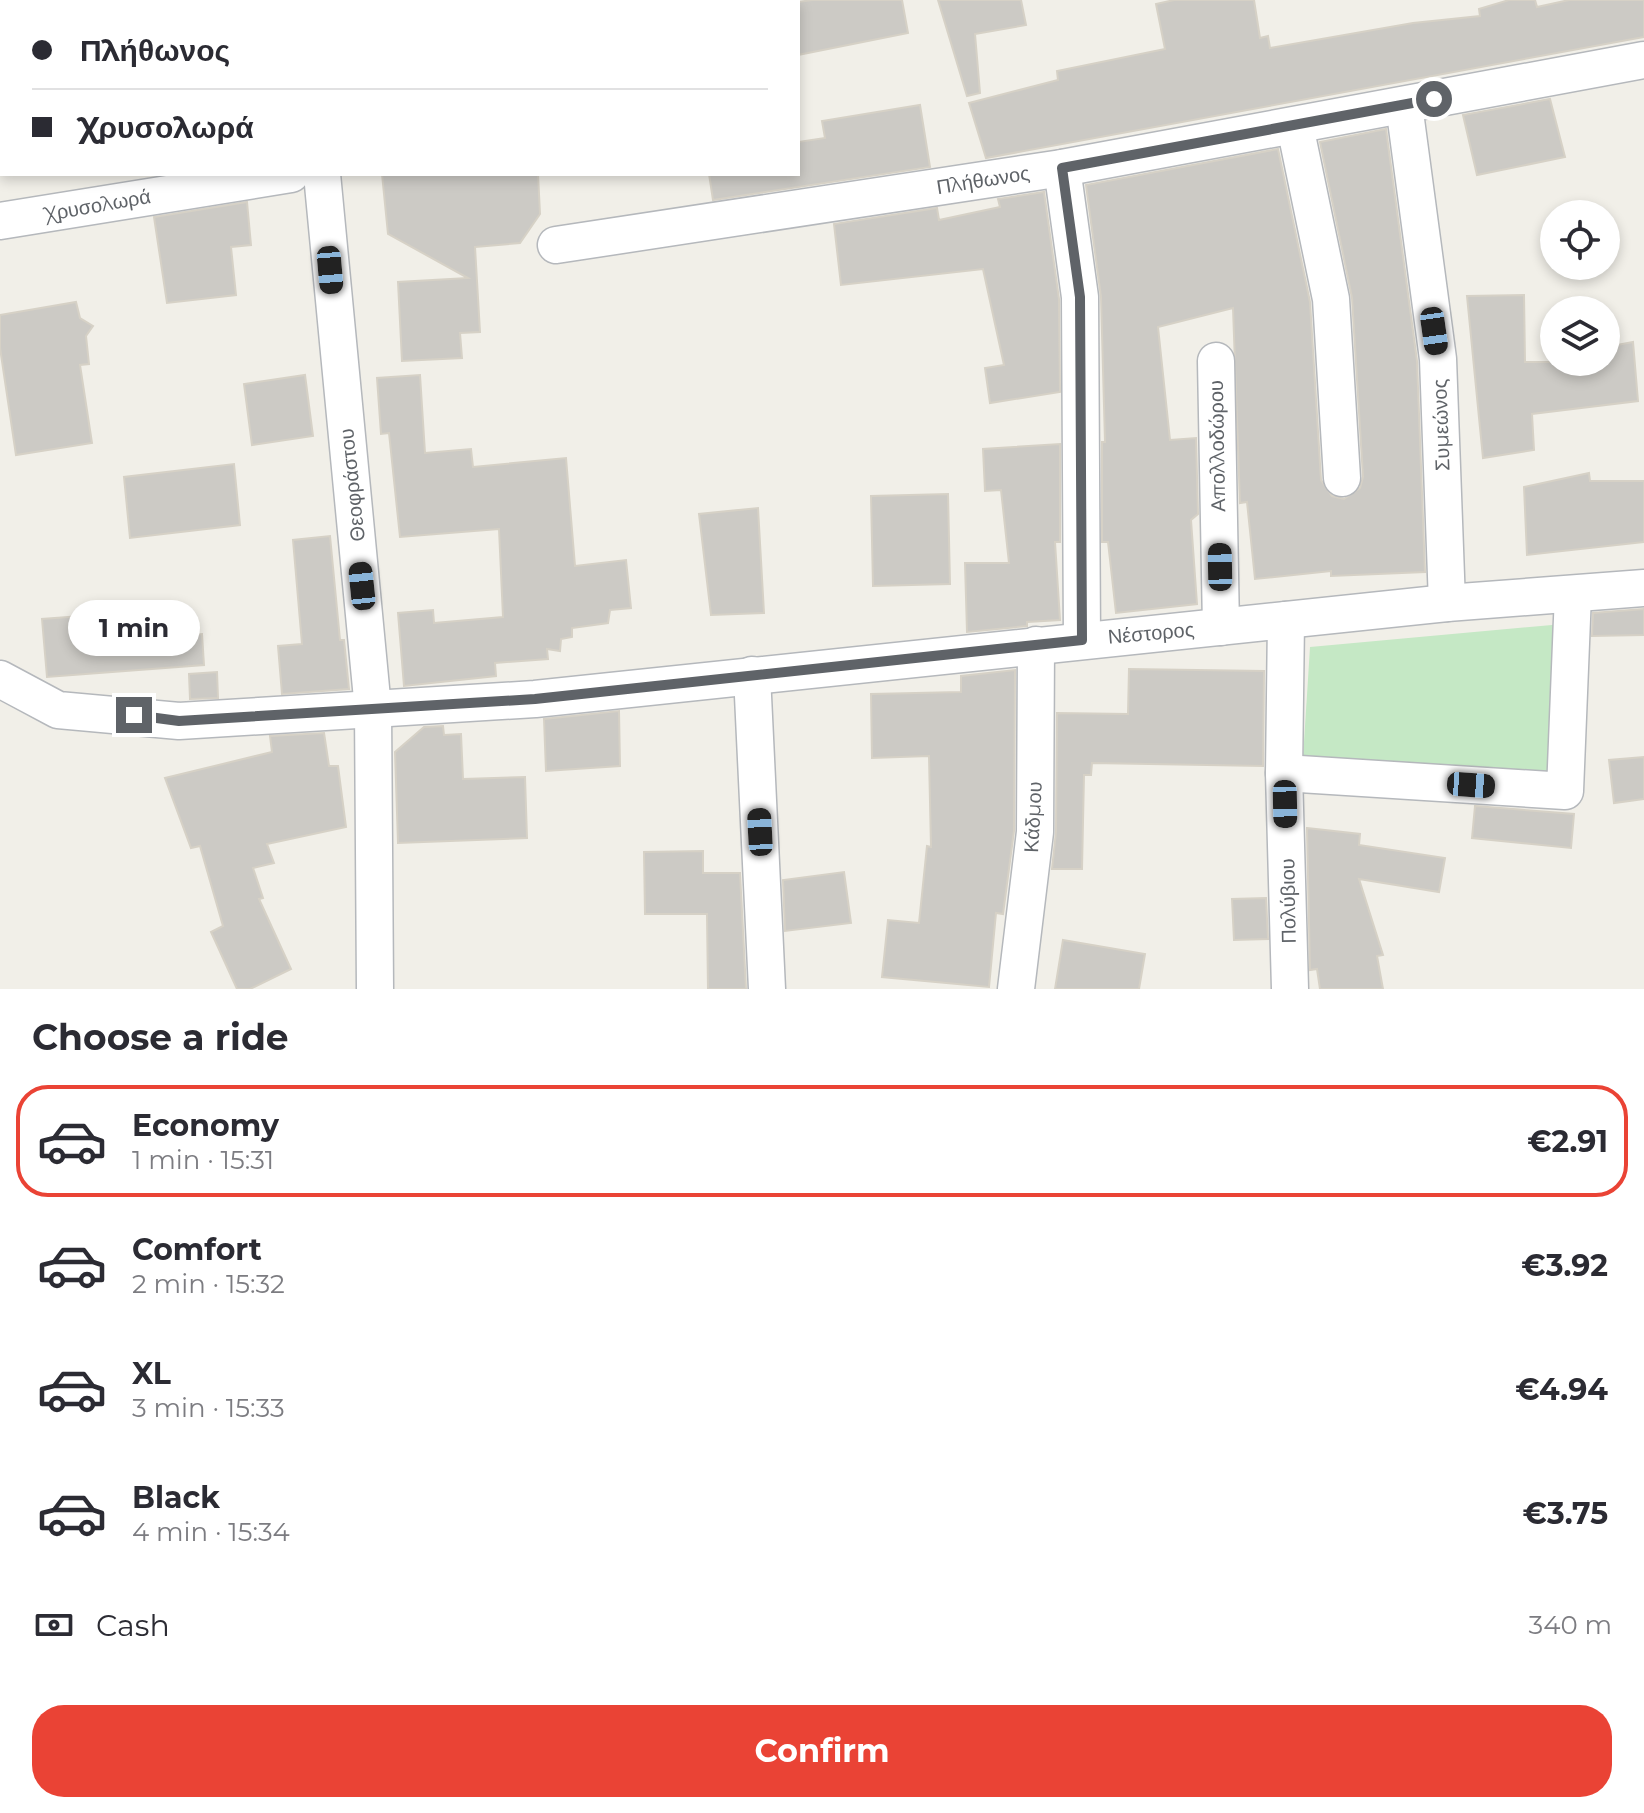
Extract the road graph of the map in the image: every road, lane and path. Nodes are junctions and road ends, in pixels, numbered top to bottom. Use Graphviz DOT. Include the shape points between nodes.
graph roads {
  1 [pos="1644,60"];
  2 [pos="1404,105"];
  3 [pos="1295,126"];
  4 [pos="1062,168"];
  5 [pos="279,176"];
  6 [pos="322,176"];
  7 [pos="0,221"];
  8 [pos="556,245"];
  9 [pos="1216,361"];
  10 [pos="1342,478"];
  11 [pos="1644,588"];
  12 [pos="1573,594"];
  13 [pos="1447,603"];
  14 [pos="1286,620"];
  15 [pos="1221,627"];
  16 [pos="1082,640"];
  17 [pos="1036,645"];
  18 [pos="752,675"];
  19 [pos="0,679"];
  20 [pos="373,709"];
  21 [pos="1284,773"];
  22 [pos="375,989"];
  23 [pos="767,989"];
  24 [pos="1016,989"];
  25 [pos="1290,989"];
  1 -- 2 [label="street, Πλήθωνος"];
  2 -- 3 [label="street, Πλήθωνος"];
  2 -- 13 [label="street, Συμεώνος" via="1438,359"];
  3 -- 4 [label="street, Πλήθωνος"];
  3 -- 10 [label="street" via="1331,299"];
  4 -- 8 [label="street, Πλήθωνος"];
  4 -- 16 [label="street" via="1080,297"];
  5 -- 7 [label="street, Χρυσολωρά"];
  6 -- 20 [label="street, Θεοφράστου"];
  9 -- 15 [label="street, Απολλοδώρου"];
  11 -- 12 [label="street, Νέστορος"];
  12 -- 13 [label="street, Νέστορος"];
  12 -- 21 [label="street" via="1565,791"];
  13 -- 14 [label="street, Νέστορος"];
  14 -- 15 [label="street, Νέστορος"];
  14 -- 21 [label="street, Πολύβιου"];
  15 -- 16 [label="street, Νέστορος"];
  16 -- 17 [label="street, Νέστορος"];
  17 -- 18 [label="street, Νέστορος"];
  17 -- 24 [label="street, Κάδμου" via="1035,832"];
  18 -- 20 [label="street, Νέστορος" via="535,699"];
  18 -- 23 [label="street"];
  19 -- 20 [label="street" via="58,710 179,721"];
  20 -- 22 [label="street, Θεοφράστου"];
  21 -- 25 [label="street, Πολύβιου"];
}
